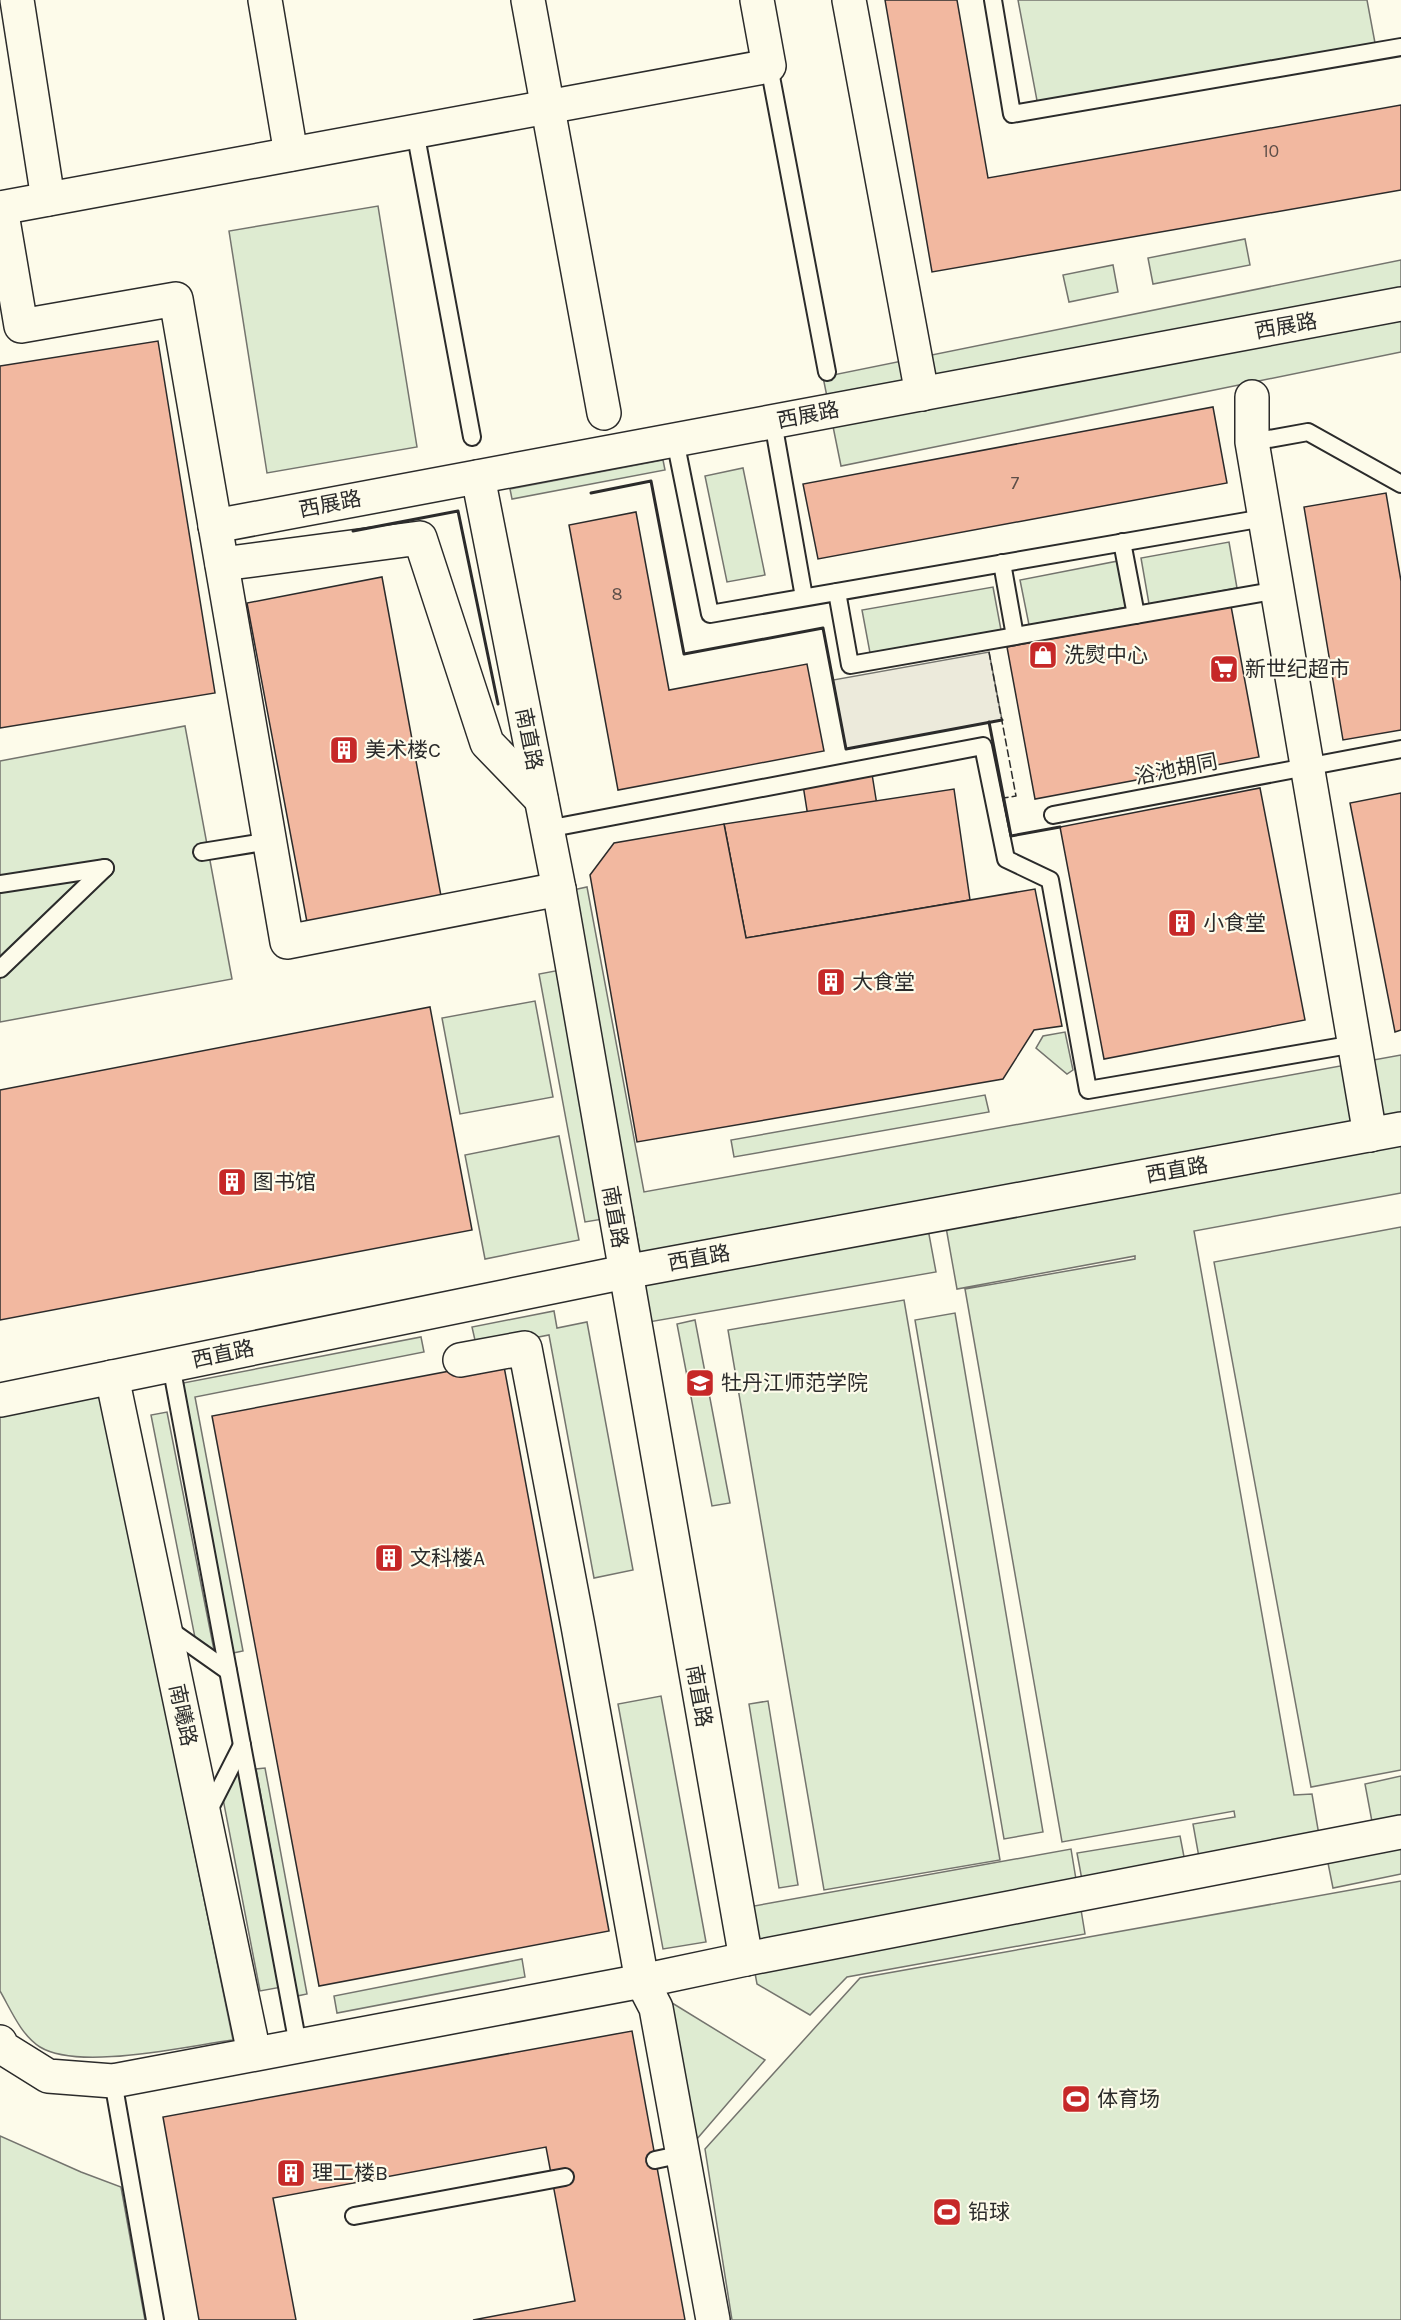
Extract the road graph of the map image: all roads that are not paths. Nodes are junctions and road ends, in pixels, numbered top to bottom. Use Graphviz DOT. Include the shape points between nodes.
graph roads {
  1 [pos="17,0"];
  2 [pos="265,0"];
  3 [pos="528,0"];
  4 [pos="757,0"];
  5 [pos="849,0"];
  6 [pos="993,0"];
  7 [pos="1401,47"];
  8 [pos="769,66"];
  9 [pos="547,107"];
  10 [pos="415,131"];
  11 [pos="291,154"];
  12 [pos="48,199"];
  13 [pos="0,208"];
  14 [pos="1401,304"];
  15 [pos="827,372"];
  16 [pos="922,394"];
  17 [pos="1252,397"];
  18 [pos="604,413"];
  19 [pos="772,422"];
  20 [pos="472,437"];
  21 [pos="675,440"];
  22 [pos="1252,442"];
  23 [pos="478,477"];
  24 [pos="1401,484"];
  25 [pos="1264,518"];
  26 [pos="215,526"];
  27 [pos="1122,542"];
  28 [pos="1002,563"];
  29 [pos="222,564"];
  30 [pos="1278,590"];
  31 [pos="837,592"];
  32 [pos="804,597"];
  33 [pos="1136,615"];
  34 [pos="1015,636"];
  35 [pos="1401,749"];
  36 [pos="1308,768"];
  37 [pos="544,814"];
  38 [pos="1053,815"];
  39 [pos="270,841"];
  40 [pos="202,852"];
  41 [pos="0,884"];
  42 [pos="559,889"];
  43 [pos="0,969"];
  44 [pos="1355,1044"];
  45 [pos="1386,1132"];
  46 [pos="625,1272"];
  47 [pos="460,1360"];
  48 [pos="171,1365"];
  49 [pos="112,1377"];
  50 [pos="0,1400"];
  51 [pos="164,1626"];
  52 [pos="228,1671"];
  53 [pos="242,1745"];
  54 [pos="204,1819"];
  55 [pos="1401,1832"];
  56 [pos="746,1959"];
  57 [pos="642,1982"];
  58 [pos="0,2042"];
  59 [pos="298,2045"];
  60 [pos="254,2054"];
  61 [pos="113,2080"];
  62 [pos="565,2177"];
  63 [pos="354,2216"];
  64 [pos="155,2320"];
  65 [pos="713,2320"];
  1 -- 12 [label="street"];
  2 -- 11 [label="street"];
  3 -- 9 [label="street"];
  4 -- 8 [label="street"];
  5 -- 16 [label="street"];
  6 -- 7 [label="lane" via="1012,114"];
  8 -- 9 [label="street"];
  8 -- 15 [label="lane"];
  9 -- 10 [label="street"];
  9 -- 18 [label="street"];
  10 -- 11 [label="street"];
  10 -- 20 [label="lane"];
  11 -- 12 [label="street"];
  12 -- 13 [label="street"];
  13 -- 26 [label="street" via="21,326 176,299"];
  14 -- 16 [label="street, 西展路"];
  16 -- 19 [label="street, 西展路"];
  17 -- 22 [label="street"];
  19 -- 21 [label="street, 西展路"];
  19 -- 32 [label="lane"];
  21 -- 23 [label="street, 西展路"];
  21 -- 32 [label="lane" via="710,614"];
  22 -- 24 [label="lane" via="1308,432"];
  22 -- 25 [label="street"];
  23 -- 26 [label="street, 西展路"];
  23 -- 37 [label="street, 南直路"];
  25 -- 27 [label="lane"];
  25 -- 30 [label="street"];
  26 -- 29 [label="street"];
  27 -- 28 [label="lane"];
  27 -- 33 [label="lane"];
  28 -- 31 [label="lane"];
  28 -- 34 [label="lane"];
  29 -- 37 [label="street" via="420,538 487,743"];
  29 -- 39 [label="street"];
  30 -- 33 [label="lane"];
  30 -- 36 [label="street"];
  31 -- 32 [label="lane"];
  31 -- 34 [label="lane" via="850,665"];
  33 -- 34 [label="lane"];
  35 -- 36 [label="lane, 浴池胡同"];
  36 -- 38 [label="lane, 浴池胡同"];
  36 -- 44 [label="street"];
  37 -- 42 [label="street, 南直路"];
  37 -- 44 [label="lane" via="984,746 1006,859 1050,880 1088,1090"];
  39 -- 40 [label="lane"];
  39 -- 42 [label="street" via="287,942"];
  41 -- 43 [label="lane" via="105,868"];
  42 -- 46 [label="street, 南直路"];
  44 -- 45 [label="street"];
  45 -- 46 [label="street, 西直路"];
  46 -- 48 [label="street, 西直路"];
  46 -- 56 [label="street, 南直路"];
  47 -- 57 [label="street" via="525,1348"];
  48 -- 49 [label="street, 西直路"];
  48 -- 52 [label="lane"];
  49 -- 50 [label="street, 西直路"];
  49 -- 51 [label="street, 南曦路"];
  51 -- 52 [label="lane"];
  51 -- 54 [label="street, 南曦路"];
  52 -- 53 [label="lane"];
  53 -- 54 [label="lane"];
  53 -- 59 [label="lane"];
  54 -- 60 [label="street, 南曦路"];
  55 -- 56 [label="street"];
  56 -- 57 [label="street"];
  57 -- 59 [label="street"];
  57 -- 65 [label="street" via="656,2008 669,2157"];
  58 -- 61 [label="street" via="3,2048 48,2076"];
  59 -- 60 [label="street"];
  60 -- 61 [label="street"];
  61 -- 64 [label="lane"];
  62 -- 63 [label="lane"];
}
